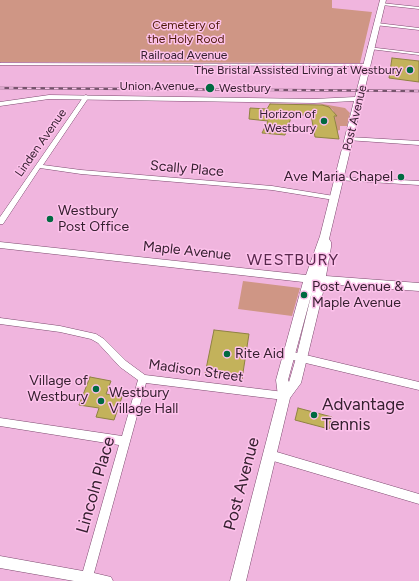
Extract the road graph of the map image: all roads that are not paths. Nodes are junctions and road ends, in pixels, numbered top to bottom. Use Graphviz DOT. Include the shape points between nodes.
graph roads {
  1 [pos="383,2"];
  2 [pos="419,8"];
  3 [pos="377,24"];
  4 [pos="419,30"];
  5 [pos="370,48"];
  6 [pos="419,54"];
  7 [pos="0,64"];
  8 [pos="367,65"];
  9 [pos="86,97"];
  10 [pos="358,102"];
  11 [pos="0,104"];
  12 [pos="349,139"];
  13 [pos="419,143"];
  14 [pos="38,166"];
  15 [pos="340,178"];
  16 [pos="419,183"];
  17 [pos="334,198"];
  18 [pos="0,222"];
  19 [pos="0,245"];
  20 [pos="315,280"];
  21 [pos="419,287"];
  22 [pos="0,321"];
  23 [pos="289,354"];
  24 [pos="302,358"];
  25 [pos="143,379"];
  26 [pos="419,386"];
  27 [pos="284,396"];
  28 [pos="0,422"];
  29 [pos="125,441"];
  30 [pos="270,456"];
  31 [pos="419,499"];
  32 [pos="0,562"];
  33 [pos="87,577"];
  34 [pos="106,581"];
  35 [pos="238,581"];
  1 -- 2 [label="street"];
  1 -- 3 [label="main road, Post Avenue"];
  3 -- 4 [label="street"];
  3 -- 5 [label="main road, Post Avenue"];
  5 -- 6 [label="street"];
  5 -- 8 [label="main road, Post Avenue"];
  7 -- 8 [label="street, Railroad Avenue"];
  8 -- 10 [label="main road, Post Avenue"];
  9 -- 10 [label="main road, Union Avenue"];
  9 -- 11 [label="main road, Union Avenue" via="30,98"];
  9 -- 14 [label="street, Linden Avenue"];
  10 -- 12 [label="main road, Post Avenue"];
  12 -- 13 [label="street"];
  12 -- 15 [label="main road, Post Avenue"];
  14 -- 17 [label="street, Scally Place" via="272,188"];
  14 -- 18 [label="street, Linden Avenue"];
  15 -- 16 [label="street"];
  15 -- 17 [label="main road, Post Avenue"];
  17 -- 20 [label="main road, Post Avenue" via="325,236 326,247"];
  19 -- 20 [label="main road, Maple Avenue"];
  20 -- 21 [label="main road, Maple Avenue"];
  20 -- 23 [label="main road, Post Avenue"];
  20 -- 24 [label="main road, Post Avenue"];
  22 -- 25 [label="street, Madison Street" via="93,336 122,364"];
  23 -- 24 [label="street"];
  23 -- 27 [label="main road, Post Avenue" via="282,380"];
  24 -- 26 [label="street"];
  24 -- 27 [label="main road, Post Avenue" via="295,383"];
  25 -- 27 [label="street, Madison Street"];
  25 -- 29 [label="street, Lincoln Place"];
  27 -- 30 [label="main road, Post Avenue"];
  28 -- 29 [label="street"];
  29 -- 33 [label="street, Lincoln Place"];
  30 -- 31 [label="street"];
  30 -- 35 [label="main road, Post Avenue"];
  32 -- 33 [label="street"];
  33 -- 34 [label="street"];
}
